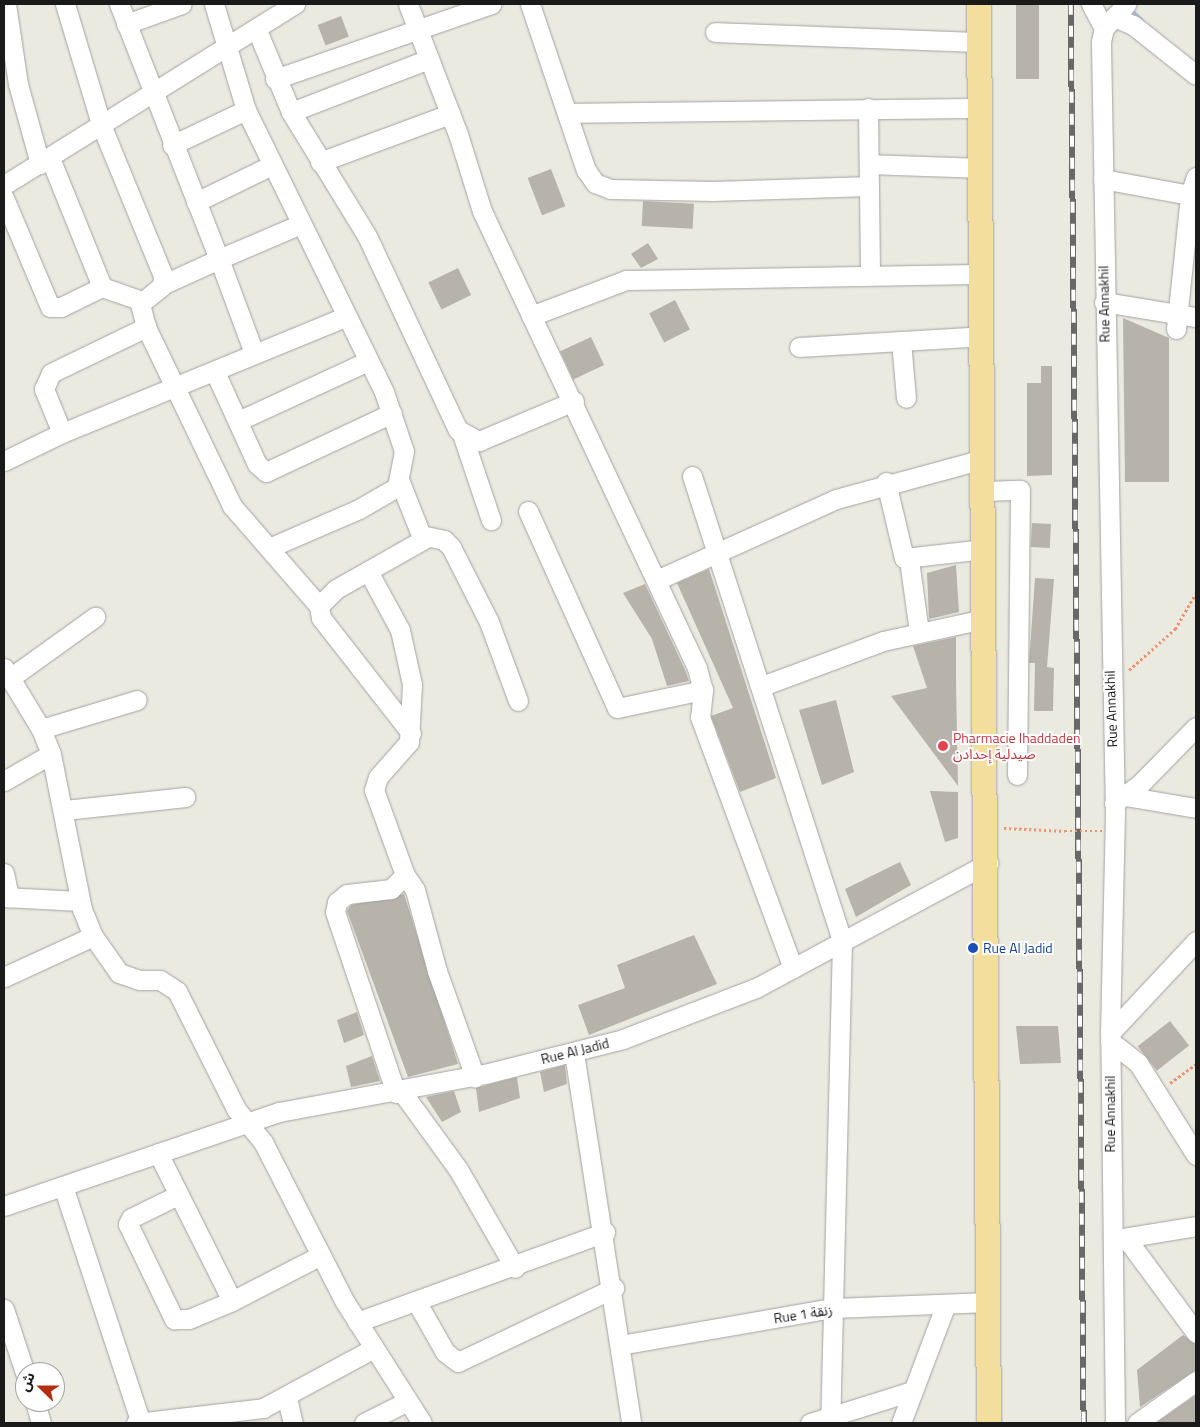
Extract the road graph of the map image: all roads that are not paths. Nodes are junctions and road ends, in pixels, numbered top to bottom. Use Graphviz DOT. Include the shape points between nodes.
graph roads {
  1 [pos="6,4"];
  2 [pos="65,4"];
  3 [pos="119,4"];
  4 [pos="182,4"];
  5 [pos="214,4"];
  6 [pos="296,4"];
  7 [pos="408,4"];
  8 [pos="491,4"];
  9 [pos="530,4"];
  10 [pos="979,4"];
  11 [pos="1092,4"];
  12 [pos="1116,14"];
  13 [pos="126,24"];
  14 [pos="418,29"];
  15 [pos="257,30"];
  16 [pos="715,32"];
  17 [pos="980,42"];
  18 [pos="226,49"];
  19 [pos="429,59"];
  20 [pos="1196,75"];
  21 [pos="275,78"];
  22 [pos="152,96"];
  23 [pos="868,108"];
  24 [pos="980,108"];
  25 [pos="246,110"];
  26 [pos="291,112"];
  27 [pos="568,113"];
  28 [pos="450,114"];
  29 [pos="102,127"];
  30 [pos="172,145"];
  31 [pos="45,161"];
  32 [pos="320,162"];
  33 [pos="869,164"];
  34 [pos="272,165"];
  35 [pos="981,168"];
  36 [pos="1102,179"];
  37 [pos="4,185"];
  38 [pos="869,186"];
  39 [pos="1193,186"];
  40 [pos="4,198"];
  41 [pos="196,202"];
  42 [pos="301,224"];
  43 [pos="219,260"];
  44 [pos="870,273"];
  45 [pos="981,274"];
  46 [pos="164,284"];
  47 [pos="102,287"];
  48 [pos="142,301"];
  49 [pos="1104,302"];
  50 [pos="531,316"];
  51 [pos="345,317"];
  52 [pos="1196,317"];
  53 [pos="1175,320"];
  54 [pos="146,327"];
  55 [pos="982,336"];
  56 [pos="901,341"];
  57 [pos="799,347"];
  58 [pos="254,353"];
  59 [pos="368,361"];
  60 [pos="215,372"];
  61 [pos="174,385"];
  62 [pos="906,398"];
  63 [pos="574,401"];
  64 [pos="392,413"];
  65 [pos="238,421"];
  66 [pos="62,433"];
  67 [pos="462,434"];
  68 [pos="983,459"];
  69 [pos="4,461"];
  70 [pos="692,476"];
  71 [pos="400,482"];
  72 [pos="886,482"];
  73 [pos="983,491"];
  74 [pos="528,511"];
  75 [pos="491,520"];
  76 [pos="426,538"];
  77 [pos="271,547"];
  78 [pos="984,549"];
  79 [pos="719,551"];
  80 [pos="909,560"];
  81 [pos="368,571"];
  82 [pos="659,578"];
  83 [pos="319,606"];
  84 [pos="94,617"];
  85 [pos="984,619"];
  86 [pos="919,632"];
  87 [pos="7,673"];
  88 [pos="762,686"];
  89 [pos="703,690"];
  90 [pos="137,700"];
  91 [pos="518,701"];
  92 [pos="1196,727"];
  93 [pos="41,729"];
  94 [pos="411,733"];
  95 [pos="51,754"];
  96 [pos="1017,775"];
  97 [pos="4,781"];
  98 [pos="185,797"];
  99 [pos="1119,799"];
  100 [pos="1196,808"];
  101 [pos="65,810"];
  102 [pos="988,863"];
  103 [pos="4,873"];
  104 [pos="405,875"];
  105 [pos="6,897"];
  106 [pos="80,901"];
  107 [pos="93,936"];
  108 [pos="842,941"];
  109 [pos="1196,941"];
  110 [pos="792,968"];
  111 [pos="4,977"];
  112 [pos="1110,1037"];
  113 [pos="574,1053"];
  114 [pos="475,1076"];
  115 [pos="399,1092"];
  116 [pos="248,1124"];
  117 [pos="158,1153"];
  118 [pos="1196,1155"];
  119 [pos="63,1186"];
  120 [pos="176,1196"];
  121 [pos="4,1206"];
  122 [pos="1196,1226"];
  123 [pos="605,1232"];
  124 [pos="1119,1239"];
  125 [pos="321,1254"];
  126 [pos="515,1268"];
  127 [pos="614,1288"];
  128 [pos="232,1301"];
  129 [pos="416,1302"];
  130 [pos="989,1302"];
  131 [pos="946,1304"];
  132 [pos="833,1308"];
  133 [pos="4,1309"];
  134 [pos="357,1322"];
  135 [pos="1196,1333"];
  136 [pos="620,1345"];
  137 [pos="374,1348"];
  138 [pos="21,1362"];
  139 [pos="1196,1381"];
  140 [pos="912,1392"];
  141 [pos="287,1398"];
  142 [pos="408,1401"];
  143 [pos="830,1421"];
  144 [pos="136,1423"];
  145 [pos="141,1423"];
  146 [pos="293,1423"];
  147 [pos="364,1423"];
  148 [pos="422,1423"];
  149 [pos="631,1423"];
  150 [pos="810,1423"];
  151 [pos="902,1423"];
  152 [pos="989,1423"];
  153 [pos="1114,1423"];
  154 [pos="1137,1423"];
  1 -- 31 [label="street" via="18,84"];
  2 -- 29 [label="street" via="77,57"];
  3 -- 13 [label="street"];
  4 -- 13 [label="street"];
  5 -- 18 [label="street"];
  6 -- 15 [label="street"];
  7 -- 14 [label="street"];
  8 -- 14 [label="street"];
  9 -- 27 [label="street"];
  10 -- 17 [label="main road"];
  11 -- 12 [label="street"];
  12 -- 20 [label="street"];
  12 -- 36 [label="street, Rue Annakhil"];
  13 -- 22 [label="street"];
  14 -- 19 [label="street"];
  14 -- 21 [label="street"];
  15 -- 18 [label="street"];
  15 -- 21 [label="street"];
  16 -- 17 [label="street"];
  17 -- 24 [label="main road"];
  18 -- 22 [label="street"];
  18 -- 25 [label="street"];
  19 -- 26 [label="street"];
  19 -- 28 [label="street"];
  21 -- 26 [label="street"];
  22 -- 29 [label="street"];
  22 -- 30 [label="street"];
  23 -- 24 [label="street"];
  23 -- 27 [label="street"];
  23 -- 33 [label="street"];
  24 -- 35 [label="main road"];
  25 -- 30 [label="street"];
  25 -- 34 [label="street"];
  26 -- 32 [label="street"];
  27 -- 38 [label="street" via="586,170 602,186 714,191"];
  28 -- 32 [label="street"];
  28 -- 50 [label="street" via="482,211"];
  29 -- 31 [label="street"];
  29 -- 46 [label="street"];
  30 -- 41 [label="street"];
  31 -- 37 [label="street"];
  31 -- 47 [label="street"];
  32 -- 67 [label="street" via="367,236"];
  33 -- 35 [label="street"];
  33 -- 38 [label="street"];
  34 -- 41 [label="street"];
  34 -- 42 [label="street"];
  35 -- 45 [label="main road"];
  36 -- 39 [label="street"];
  36 -- 49 [label="street, Rue Annakhil"];
  38 -- 44 [label="street"];
  39 -- 53 [label="street"];
  40 -- 47 [label="street" via="50,308 61,307"];
  41 -- 43 [label="street"];
  42 -- 43 [label="street"];
  42 -- 51 [label="street"];
  43 -- 46 [label="street"];
  43 -- 58 [label="street"];
  44 -- 45 [label="street"];
  44 -- 50 [label="street" via="626,280"];
  45 -- 55 [label="main road"];
  46 -- 48 [label="street"];
  47 -- 48 [label="street"];
  48 -- 54 [label="street"];
  49 -- 53 [label="street"];
  49 -- 99 [label="street, Rue Annakhil" via="1110,688"];
  50 -- 63 [label="street"];
  51 -- 58 [label="street"];
  51 -- 59 [label="street"];
  52 -- 53 [label="street"];
  54 -- 61 [label="street"];
  54 -- 66 [label="street" via="59,367 46,379 46,399"];
  55 -- 56 [label="street"];
  55 -- 68 [label="main road"];
  56 -- 57 [label="street"];
  56 -- 62 [label="street"];
  58 -- 60 [label="street" via="250,359"];
  59 -- 64 [label="street"];
  59 -- 65 [label="street"];
  60 -- 61 [label="street"];
  60 -- 65 [label="street"];
  61 -- 66 [label="street"];
  61 -- 77 [label="street" via="232,506 259,540"];
  63 -- 67 [label="street" via="479,441"];
  63 -- 82 [label="street"];
  64 -- 65 [label="street" via="266,472 257,464"];
  64 -- 71 [label="street" via="404,451"];
  66 -- 69 [label="street"];
  67 -- 75 [label="street"];
  68 -- 72 [label="street"];
  68 -- 73 [label="main road"];
  70 -- 79 [label="street"];
  71 -- 76 [label="street" via="410,514"];
  71 -- 77 [label="street" via="359,509"];
  72 -- 79 [label="street" via="836,499"];
  72 -- 80 [label="street" via="900,552"];
  73 -- 78 [label="main road"];
  73 -- 96 [label="street" via="1020,490"];
  74 -- 89 [label="street" via="617,708"];
  76 -- 81 [label="street"];
  76 -- 91 [label="street" via="444,540 451,548 488,622"];
  77 -- 83 [label="street"];
  78 -- 80 [label="street"];
  78 -- 85 [label="main road"];
  79 -- 82 [label="street"];
  79 -- 88 [label="street"];
  80 -- 86 [label="street"];
  81 -- 83 [label="street"];
  81 -- 94 [label="street" via="390,608 408,655"];
  82 -- 89 [label="street"];
  83 -- 94 [label="street" via="321,618"];
  84 -- 87 [label="street"];
  85 -- 86 [label="street"];
  85 -- 102 [label="main road"];
  86 -- 88 [label="street" via="862,647"];
  87 -- 93 [label="street"];
  88 -- 108 [label="street"];
  89 -- 110 [label="street" via="700,717"];
  90 -- 93 [label="street"];
  92 -- 99 [label="street"];
  93 -- 95 [label="street"];
  94 -- 104 [label="street" via="404,752 378,777 374,790"];
  95 -- 97 [label="street"];
  95 -- 101 [label="street"];
  98 -- 101 [label="street"];
  99 -- 100 [label="street"];
  99 -- 112 [label="street, Rue Annakhil"];
  101 -- 106 [label="street"];
  102 -- 108 [label="street, Rue Al Jadid"];
  102 -- 130 [label="main road"];
  103 -- 105 [label="street"];
  104 -- 114 [label="street" via="415,890 434,962"];
  104 -- 115 [label="street" via="391,889 347,894 337,902 335,912"];
  105 -- 106 [label="street"];
  106 -- 107 [label="street"];
  107 -- 111 [label="street"];
  107 -- 116 [label="street" via="119,973 138,980 160,980 177,991 236,1109"];
  108 -- 110 [label="street, Rue Al Jadid"];
  108 -- 132 [label="street"];
  109 -- 112 [label="street"];
  110 -- 113 [label="street, Rue Al Jadid" via="691,1015"];
  112 -- 118 [label="street" via="1138,1063"];
  112 -- 124 [label="street, Rue Annakhil"];
  113 -- 114 [label="street, Rue Al Jadid"];
  113 -- 123 [label="street"];
  114 -- 115 [label="street, Rue Al Jadid"];
  115 -- 116 [label="street, Rue Al Jadid" via="300,1107"];
  115 -- 126 [label="street" via="463,1177"];
  116 -- 117 [label="street, Rue Al Jadid"];
  116 -- 125 [label="street" via="263,1142"];
  117 -- 119 [label="street, Rue Al Jadid"];
  117 -- 120 [label="street"];
  119 -- 121 [label="street, Rue Al Jadid"];
  119 -- 145 [label="street"];
  120 -- 128 [label="street"];
  120 -- 128 [label="street" via="131,1218 128,1224 174,1319 189,1319"];
  122 -- 124 [label="street"];
  123 -- 126 [label="street"];
  123 -- 127 [label="street"];
  124 -- 135 [label="street"];
  124 -- 153 [label="street, Rue Annakhil"];
  125 -- 128 [label="street"];
  125 -- 134 [label="street"];
  126 -- 129 [label="street"];
  127 -- 129 [label="street" via="458,1362 445,1352"];
  127 -- 136 [label="street"];
  129 -- 134 [label="street"];
  130 -- 131 [label="street, Rue 1 زنقة"];
  130 -- 152 [label="main road"];
  131 -- 132 [label="street, Rue 1 زنقة"];
  131 -- 140 [label="street"];
  132 -- 136 [label="street, Rue 1 زنقة"];
  132 -- 143 [label="street"];
  133 -- 138 [label="street"];
  134 -- 137 [label="street"];
  136 -- 149 [label="street"];
  137 -- 141 [label="street"];
  137 -- 142 [label="street"];
  139 -- 154 [label="street"];
  140 -- 143 [label="street"];
  140 -- 151 [label="street"];
  141 -- 145 [label="street" via="248,1412"];
  141 -- 146 [label="street"];
  142 -- 147 [label="street"];
  142 -- 148 [label="street"];
  143 -- 150 [label="street"];
  144 -- 145 [label="street"];
}
